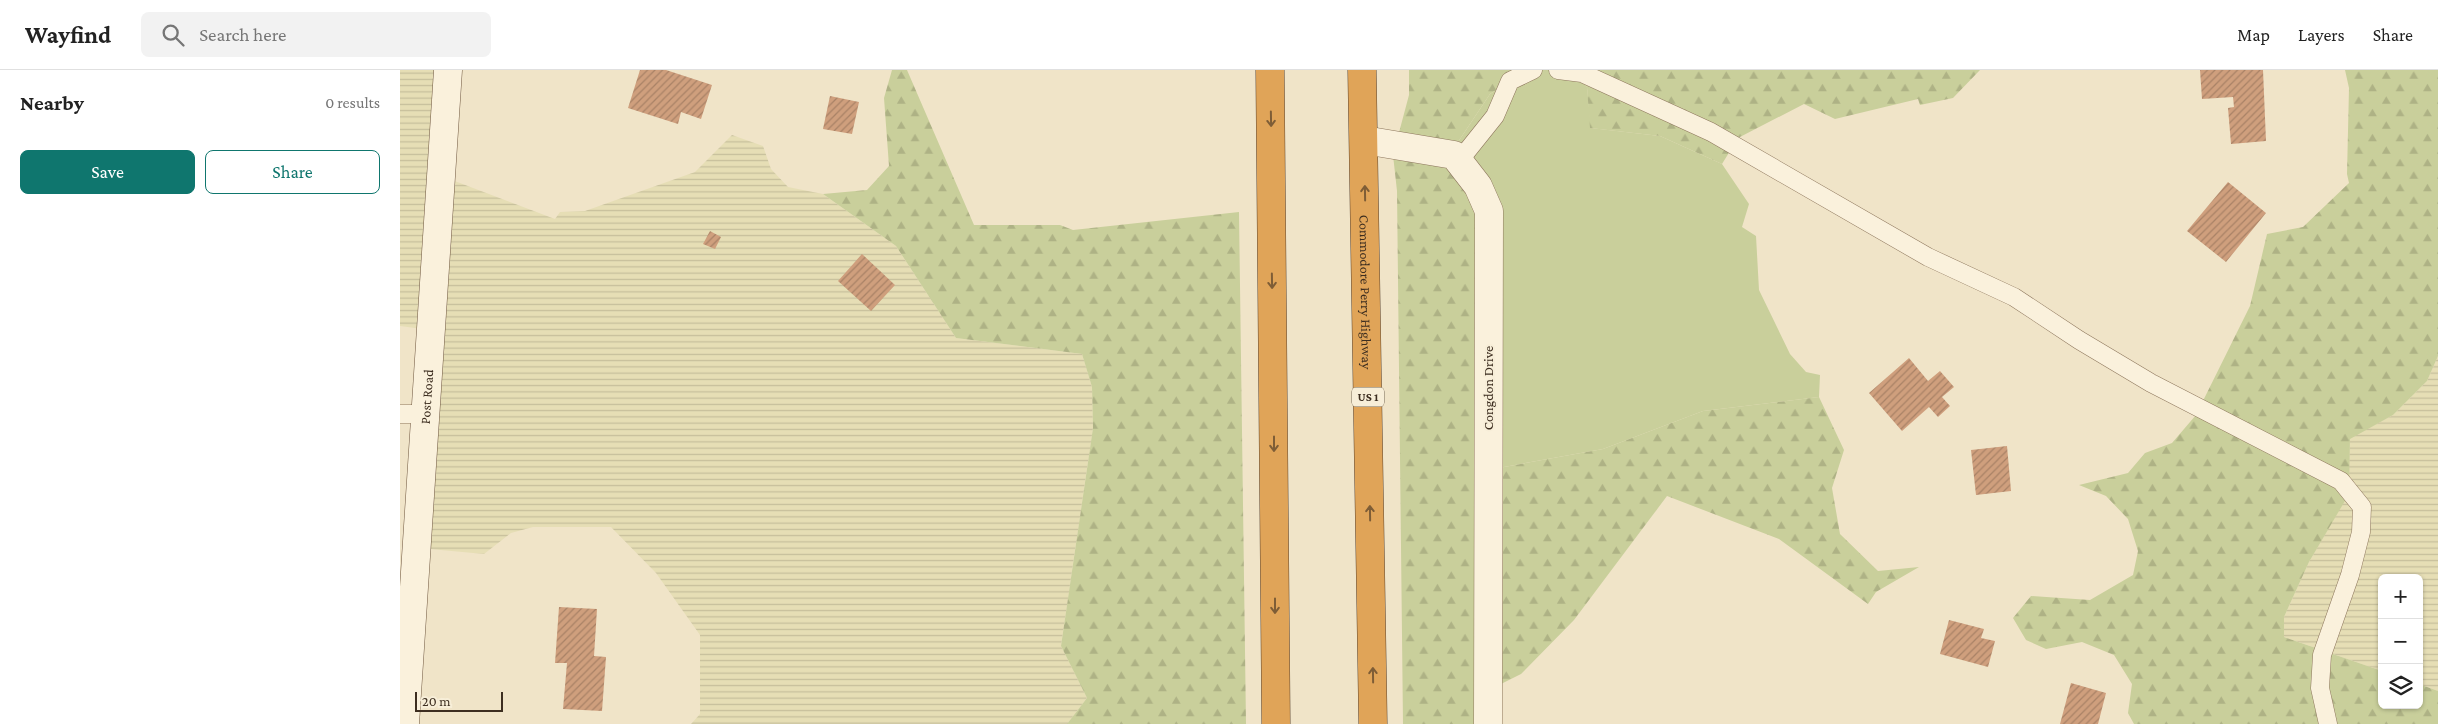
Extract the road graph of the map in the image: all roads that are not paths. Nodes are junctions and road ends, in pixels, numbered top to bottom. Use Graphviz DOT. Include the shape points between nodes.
graph roads {
  1 [pos="448,70"];
  2 [pos="1270,70"];
  3 [pos="1362,70"];
  4 [pos="1533,70"];
  5 [pos="1558,70"];
  6 [pos="1364,140"];
  7 [pos="1459,162"];
  8 [pos="413,414"];
  9 [pos="404,673"];
  10 [pos="405,724"];
  11 [pos="1276,724"];
  12 [pos="1374,724"];
  13 [pos="1488,724"];
  14 [pos="2328,724"];
  1 -- 8 [label="street, Post Road"];
  2 -- 11 [label="highway, one-way"];
  3 -- 6 [label="highway, Commodore Perry Highway / US 1"];
  4 -- 7 [label="lane" via="1510,81 1495,116"];
  5 -- 14 [label="lane" via="1582,73 1711,132 1928,256 2014,297 2079,340 2152,382 2341,481 2362,507 2361,532 2350,575 2322,655 2320,688"];
  6 -- 7 [label="street, Congdon Drive" via="1454,155"];
  12 -- 6 [label="highway, Commodore Perry Highway / US 1, one-way"];
  7 -- 13 [label="street, Congdon Drive" via="1478,186 1489,211"];
  8 -- 9 [label="street, Post Road"];
  9 -- 10 [label="street, Post Road"];
}
